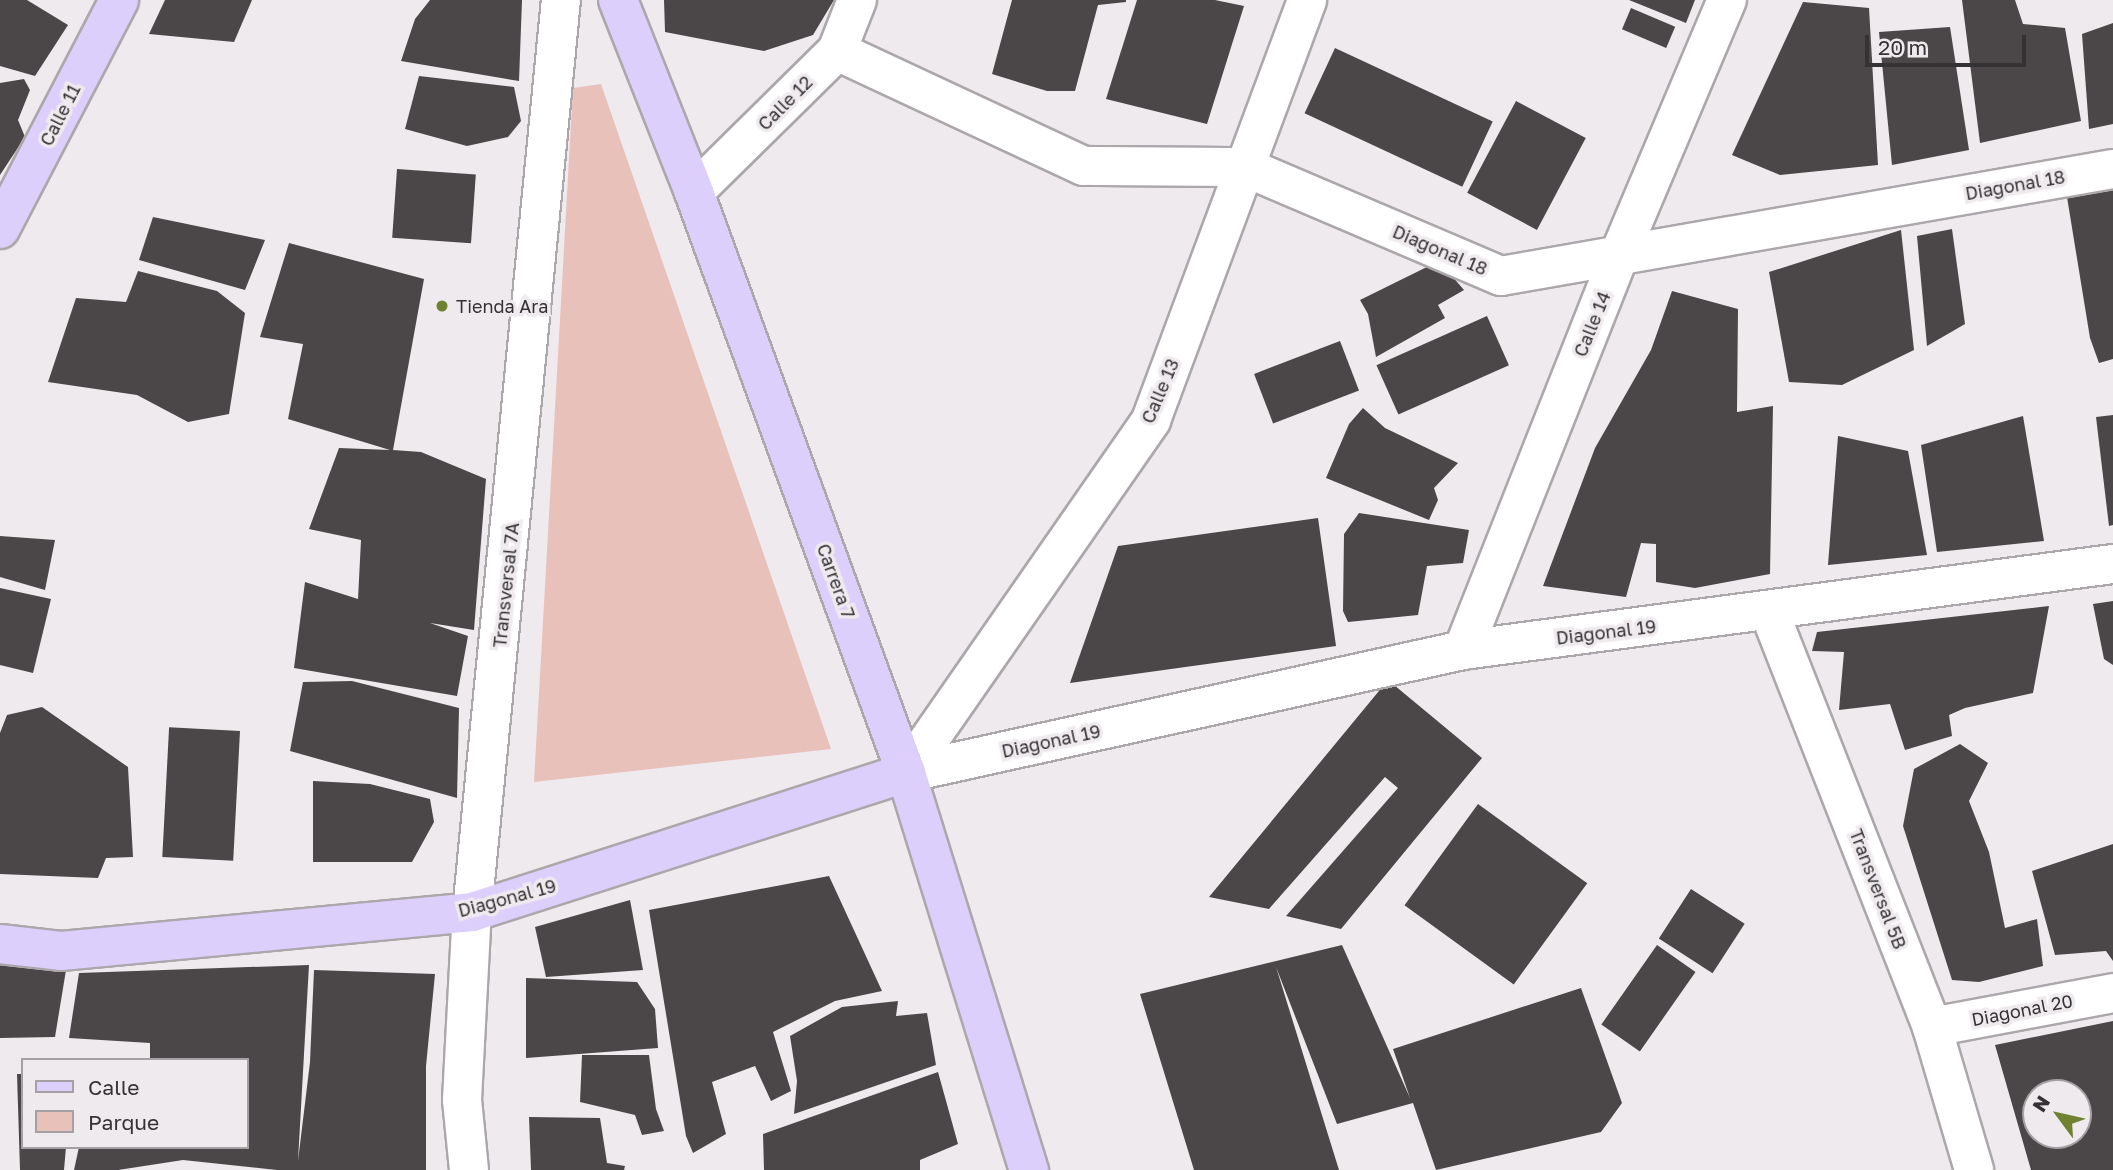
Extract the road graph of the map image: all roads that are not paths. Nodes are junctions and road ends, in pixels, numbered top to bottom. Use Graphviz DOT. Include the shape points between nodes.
graph roads {
  1 [pos="119,0"];
  2 [pos="561,0"];
  3 [pos="618,0"];
  4 [pos="857,0"];
  5 [pos="1307,0"];
  6 [pos="1727,0"];
  7 [pos="836,51"];
  8 [pos="1245,167"];
  9 [pos="2113,169"];
  10 [pos="694,192"];
  11 [pos="0,229"];
  12 [pos="1620,253"];
  13 [pos="2113,564"];
  14 [pos="1769,611"];
  15 [pos="1463,650"];
  16 [pos="906,773"];
  17 [pos="472,912"];
  18 [pos="0,944"];
  19 [pos="2113,993"];
  20 [pos="1932,1027"];
  21 [pos="469,1170"];
  22 [pos="1029,1170"];
  23 [pos="1974,1170"];
  1 -- 11 [label="main road, Calle 11"];
  2 -- 17 [label="street, Transversal 7A"];
  3 -- 10 [label="main road, Carrera 7"];
  4 -- 7 [label="street, Calle 12"];
  5 -- 8 [label="street, Calle 13"];
  6 -- 12 [label="street, Calle 14"];
  7 -- 8 [label="street, Diagonal 18" via="1084,166"];
  7 -- 10 [label="street, Calle 12"];
  8 -- 12 [label="street, Diagonal 18" via="1501,276"];
  8 -- 16 [label="street, Calle 13" via="1151,420"];
  9 -- 12 [label="street, Diagonal 18"];
  10 -- 16 [label="main road, Carrera 7"];
  12 -- 15 [label="street, Calle 14"];
  13 -- 14 [label="street, Diagonal 19"];
  14 -- 15 [label="street, Diagonal 19"];
  14 -- 20 [label="street, Transversal 5B"];
  15 -- 16 [label="street, Diagonal 19"];
  16 -- 17 [label="main road, Diagonal 19"];
  16 -- 22 [label="main road, Carrera 7"];
  17 -- 18 [label="main road, Diagonal 19" via="61,951"];
  17 -- 21 [label="street, Transversal 7A" via="462,1100"];
  19 -- 20 [label="street, Diagonal 20"];
  20 -- 23 [label="street, Transversal 5B"];
}
